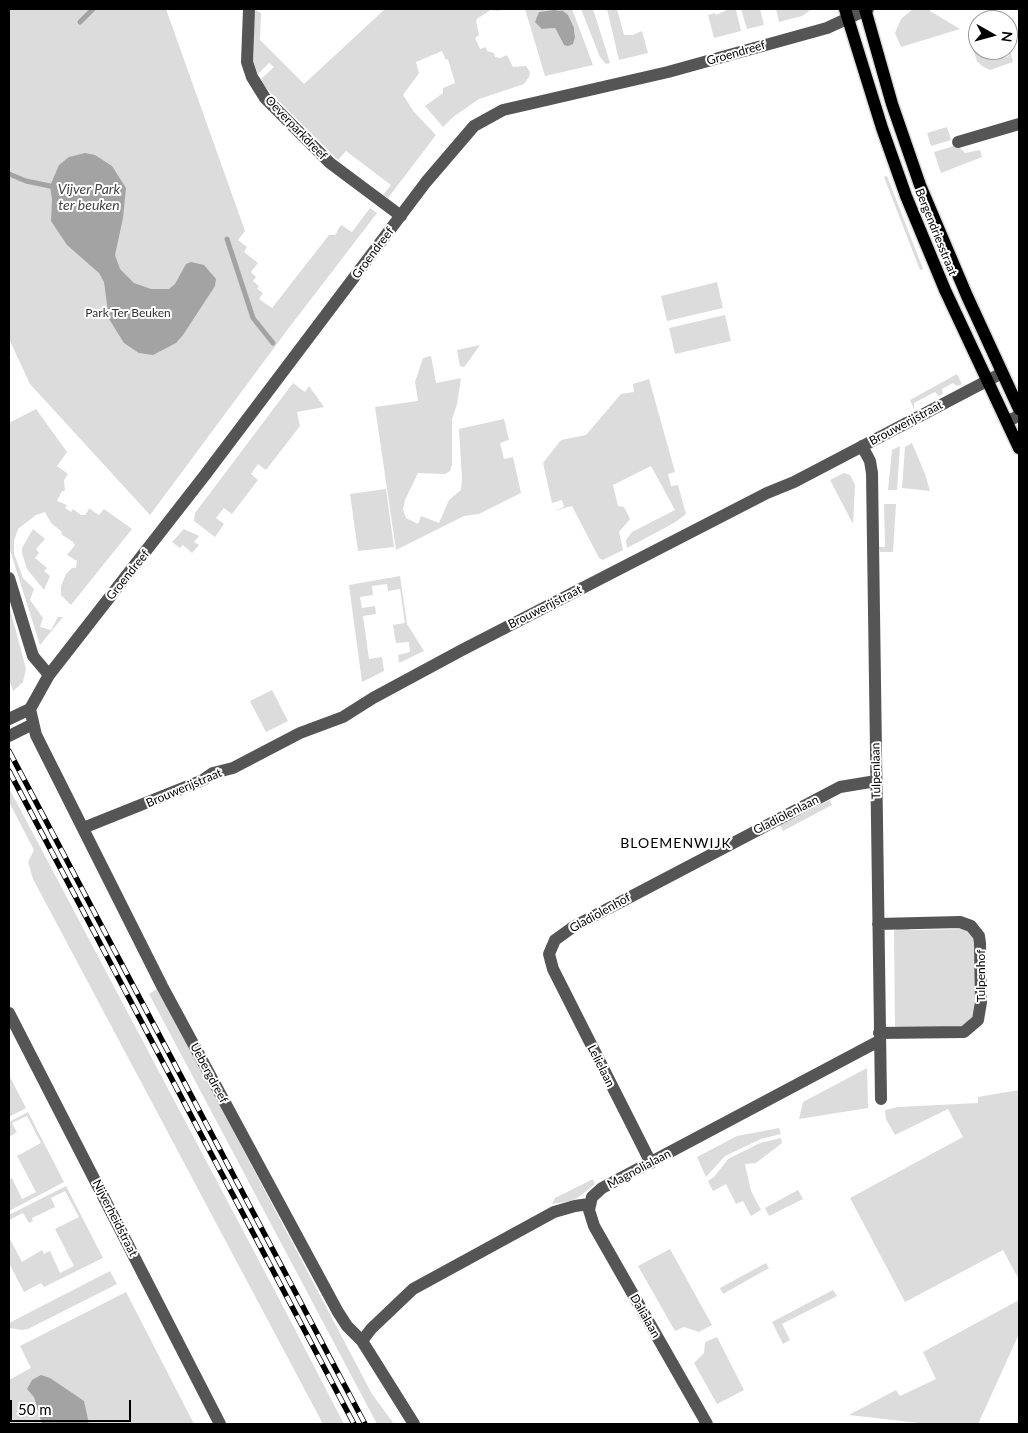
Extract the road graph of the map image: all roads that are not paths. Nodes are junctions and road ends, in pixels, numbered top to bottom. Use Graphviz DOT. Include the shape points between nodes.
graph roads {
  1 [pos="249,9"];
  2 [pos="866,9"];
  3 [pos="847,14"];
  4 [pos="1019,124"];
  5 [pos="958,142"];
  6 [pos="400,216"];
  7 [pos="1002,373"];
  8 [pos="987,380"];
  9 [pos="1019,409"];
  10 [pos="1019,416"];
  11 [pos="1006,422"];
  12 [pos="862,446"];
  13 [pos="1019,448"];
  14 [pos="9,578"];
  15 [pos="49,675"];
  16 [pos="30,709"];
  17 [pos="9,720"];
  18 [pos="32,724"];
  19 [pos="9,736"];
  20 [pos="876,781"];
  21 [pos="83,828"];
  22 [pos="646,888"];
  23 [pos="878,924"];
  24 [pos="553,969"];
  25 [pos="9,1013"];
  26 [pos="879,1037"];
  27 [pos="881,1099"];
  28 [pos="651,1163"];
  29 [pos="589,1204"];
  30 [pos="362,1341"];
  31 [pos="220,1424"];
  32 [pos="414,1424"];
  33 [pos="708,1424"];
  1 -- 6 [label="street, Oeverparkdreef" via="247,62 265,98 330,163"];
  2 -- 3 [label="street, Groendreef"];
  2 -- 7 [label="main road, Bergendriesstraat" via="892,104 920,185"];
  3 -- 6 [label="street, Groendreef" via="827,28 676,70 493,114 466,134"];
  3 -- 8 [label="main road, Bergendriesstraat" via="906,196"];
  4 -- 5 [label="street"];
  6 -- 15 [label="street, Groendreef" via="158,538"];
  7 -- 8 [label="street, Brouwerijstraat"];
  7 -- 9 [label="main road, Bergendriesstraat"];
  8 -- 11 [label="main road, Bergendriesstraat"];
  8 -- 12 [label="street, Brouwerijstraat"];
  10 -- 11 [label="street"];
  11 -- 13 [label="main road, Bergendriesstraat"];
  12 -- 20 [label="street, Tulpenlaan" via="870,460 872,473"];
  12 -- 21 [label="street, Brouwerijstraat" via="462,650 343,717 300,733 233,768 213,773 204,780"];
  14 -- 15 [label="street" via="33,656"];
  15 -- 16 [label="street, Groendreef"];
  16 -- 17 [label="street"];
  16 -- 18 [label="street, Uebergdreef"];
  18 -- 19 [label="street"];
  18 -- 21 [label="street, Uebergdreef"];
  20 -- 22 [label="street, Gladiolenlaan" via="840,786"];
  20 -- 23 [label="street, Tulpenlaan"];
  21 -- 30 [label="street, Uebergdreef" via="162,986 324,1287 348,1326"];
  22 -- 24 [label="street, Gladiolenhof" via="555,940 550,954"];
  23 -- 26 [label="street, Tulpenlaan"];
  23 -- 26 [label="street, Tulpenhof" via="960,922 971,926 979,936 981,982 980,1014 968,1030"];
  24 -- 28 [label="street, Lelielaan"];
  25 -- 31 [label="street, Nijverheidstraat"];
  26 -- 27 [label="street, Tulpenlaan"];
  26 -- 28 [label="street, Magnolialaan"];
  28 -- 29 [label="street, Magnolialaan" via="602,1188"];
  29 -- 30 [label="street" via="554,1212 412,1289"];
  29 -- 33 [label="street, Dalialaan" via="594,1226"];
  30 -- 32 [label="street, Uebergdreef"];
}
